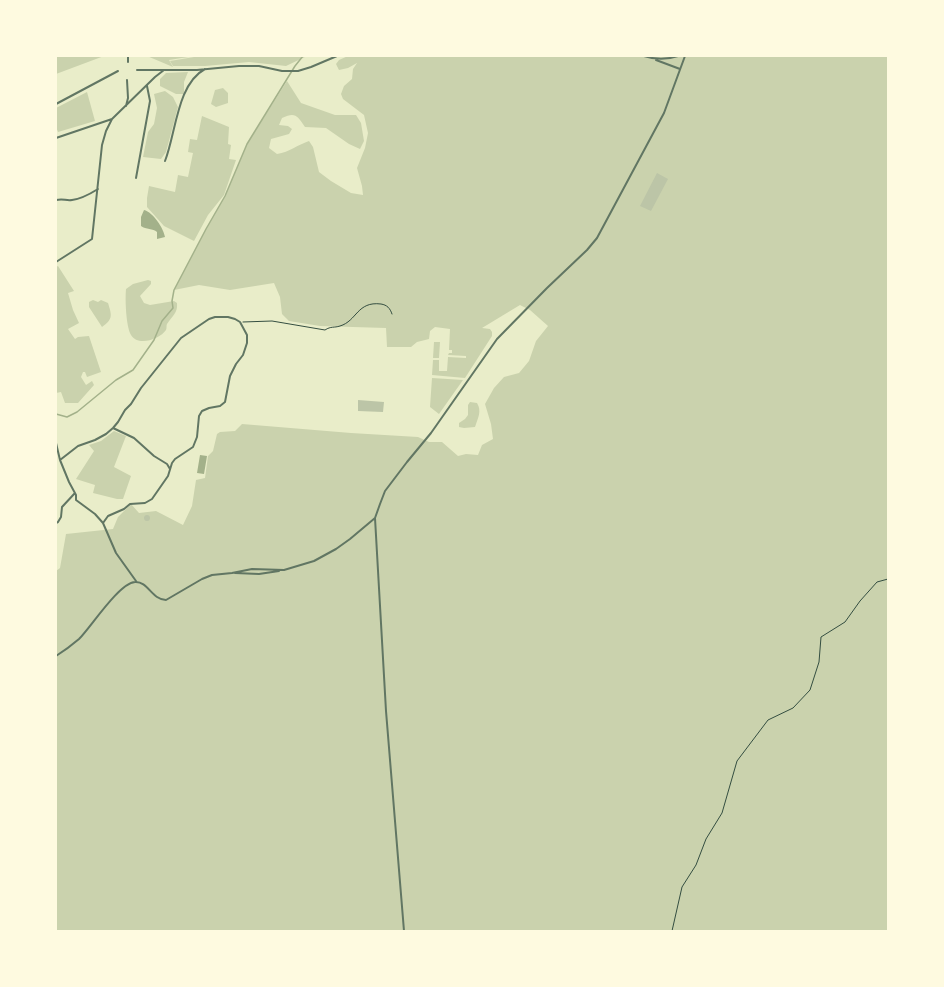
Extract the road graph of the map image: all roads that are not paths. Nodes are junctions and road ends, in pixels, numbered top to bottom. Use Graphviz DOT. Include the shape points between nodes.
graph roads {
  1 [pos="128,56"];
  2 [pos="337,56"];
  3 [pos="644,56"];
  4 [pos="678,56"];
  5 [pos="685,56"];
  6 [pos="653,59"];
  7 [pos="128,62"];
  8 [pos="207,68"];
  9 [pos="680,69"];
  10 [pos="137,70"];
  11 [pos="164,70"];
  12 [pos="118,71"];
  13 [pos="127,80"];
  14 [pos="146,86"];
  15 [pos="56,104"];
  16 [pos="125,107"];
  17 [pos="112,119"];
  18 [pos="56,138"];
  19 [pos="165,160"];
  20 [pos="136,178"];
  21 [pos="98,189"];
  22 [pos="56,200"];
  23 [pos="56,262"];
  24 [pos="113,428"];
  25 [pos="56,443"];
  26 [pos="60,460"];
  27 [pos="170,470"];
  28 [pos="75,493"];
  29 [pos="375,518"];
  30 [pos="56,523"];
  31 [pos="103,523"];
  32 [pos="280,571"];
  33 [pos="232,573"];
  34 [pos="137,582"];
  35 [pos="56,656"];
  36 [pos="404,931"];
  1 -- 7 [label="street"];
  2 -- 8 [label="street" via="298,71 259,66"];
  3 -- 6 [label="street"];
  4 -- 6 [label="street"];
  5 -- 9 [label="street"];
  6 -- 9 [label="street"];
  8 -- 11 [label="street"];
  8 -- 19 [label="street" via="199,72 188,85"];
  9 -- 29 [label="street" via="664,113 597,238 497,339 431,433 385,491"];
  10 -- 11 [label="street"];
  11 -- 14 [label="street"];
  12 -- 15 [label="street"];
  13 -- 16 [label="street" via="128,98"];
  14 -- 16 [label="street"];
  14 -- 20 [label="street" via="150,100"];
  16 -- 17 [label="street"];
  17 -- 18 [label="street"];
  17 -- 21 [label="street" via="102,145"];
  21 -- 22 [label="street" via="90,195 72,200"];
  21 -- 23 [label="street" via="92,238"];
  24 -- 26 [label="street" via="95,440 78,446"];
  24 -- 27 [label="street" via="134,438 154,456 168,464"];
  24 -- 27 [label="street" via="181,338 215,316 228,317 240,322 248,339 245,350 230,376 225,402 202,411 195,444 175,460"];
  25 -- 26 [label="street"];
  26 -- 28 [label="street"];
  27 -- 31 [label="street" via="149,501 130,504 108,516"];
  28 -- 30 [label="street" via="62,507 62,517"];
  28 -- 31 [label="street" via="76,500"];
  29 -- 32 [label="street" via="350,539 323,556"];
  29 -- 36 [label="street" via="386,711"];
  31 -- 34 [label="street" via="116,553"];
  32 -- 33 [label="street" via="259,574"];
  32 -- 33 [label="street" via="252,569"];
  33 -- 34 [label="street" via="202,579 166,600 158,598 142,583"];
  34 -- 35 [label="street" via="131,583 119,592 79,639"];
}
